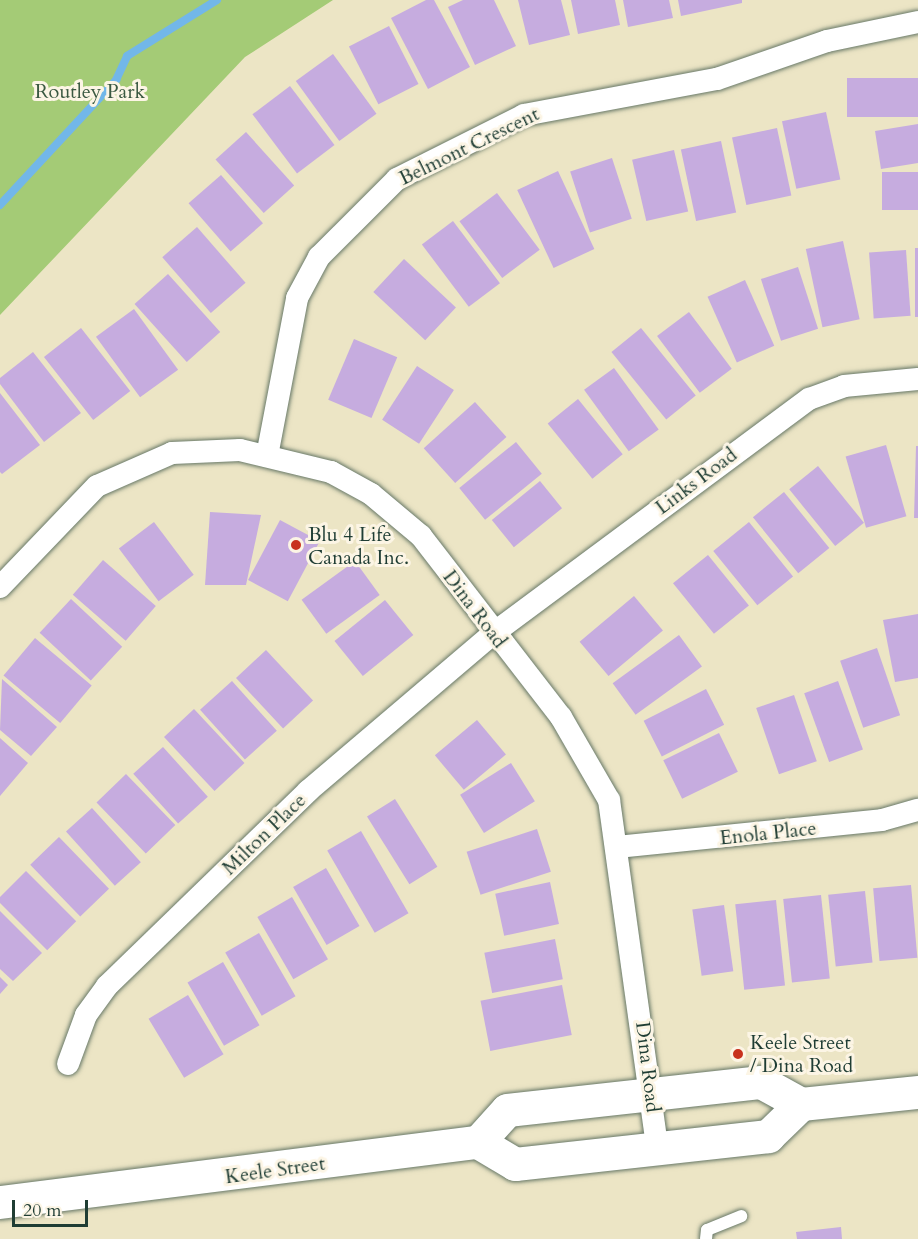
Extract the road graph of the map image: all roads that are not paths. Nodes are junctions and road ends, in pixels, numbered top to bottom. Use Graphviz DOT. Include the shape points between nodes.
graph roads {
  1 [pos="918,22"];
  2 [pos="918,379"];
  3 [pos="267,456"];
  4 [pos="0,587"];
  5 [pos="495,632"];
  6 [pos="918,810"];
  7 [pos="617,847"];
  8 [pos="68,1064"];
  9 [pos="918,1092"];
  10 [pos="653,1094"];
  11 [pos="801,1104"];
  12 [pos="478,1142"];
  13 [pos="657,1148"];
  14 [pos="0,1202"];
  15 [pos="741,1216"];
  16 [pos="706,1239"];
  1 -- 3 [label="street, Belmont Crescent" via="827,41 717,79 524,115 397,179 319,257 297,298"];
  2 -- 5 [label="street, Links Road" via="844,386 809,399"];
  3 -- 4 [label="street, Dina Road" via="240,450 172,453 97,486"];
  3 -- 5 [label="street, Dina Road" via="331,472 371,494 421,536"];
  5 -- 7 [label="street, Dina Road" via="567,726 609,800"];
  5 -- 8 [label="street, Milton Place" via="308,791 107,986 86,1015"];
  6 -- 7 [label="street, Enola Place" via="882,820"];
  7 -- 10 [label="street, Dina Road"];
  9 -- 11 [label="main road"];
  10 -- 11 [label="main road" via="761,1082"];
  10 -- 12 [label="main road" via="507,1110"];
  10 -- 13 [label="street, Dina Road"];
  11 -- 13 [label="main road" via="768,1136"];
  12 -- 13 [label="main road" via="515,1164"];
  12 -- 14 [label="main road, Keele Street"];
  15 -- 16 [label="lane" via="707,1230"];
}
